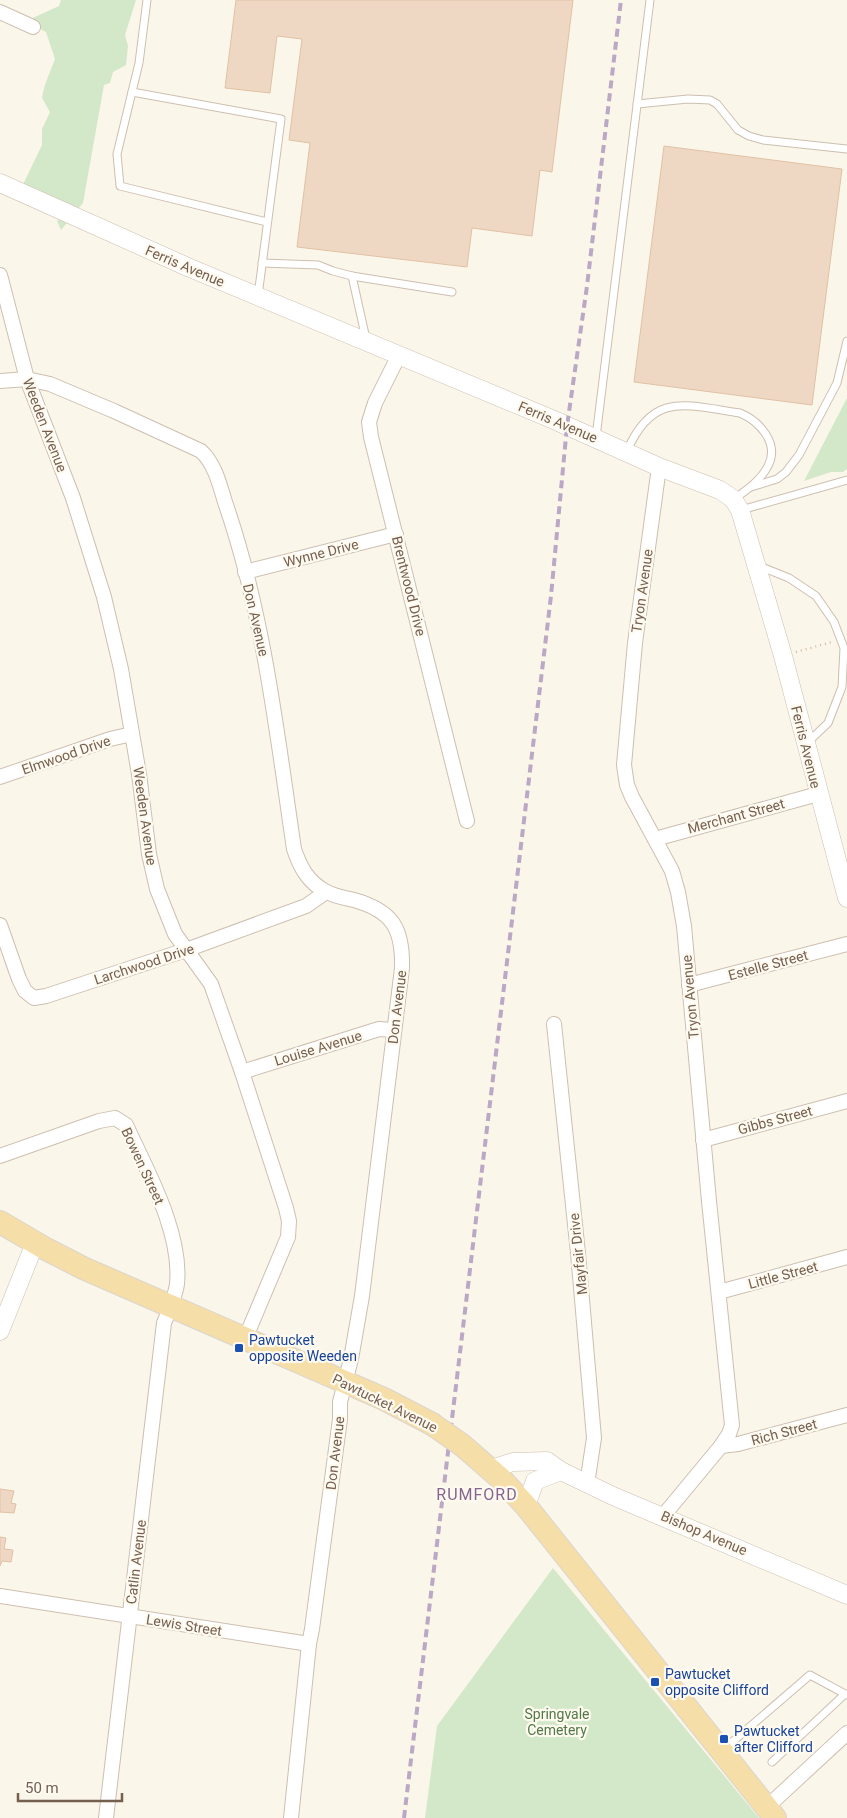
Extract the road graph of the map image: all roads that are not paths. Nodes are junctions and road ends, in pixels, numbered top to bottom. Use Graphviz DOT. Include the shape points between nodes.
graph roads {
  1 [pos="147,0"];
  2 [pos="650,0"];
  3 [pos="0,12"];
  4 [pos="33,27"];
  5 [pos="132,92"];
  6 [pos="637,104"];
  7 [pos="847,148"];
  8 [pos="0,183"];
  9 [pos="267,222"];
  10 [pos="262,263"];
  11 [pos="0,275"];
  12 [pos="352,276"];
  13 [pos="452,292"];
  14 [pos="258,296"];
  15 [pos="366,341"];
  16 [pos="847,341"];
  17 [pos="400,355"];
  18 [pos="27,379"];
  19 [pos="0,381"];
  20 [pos="596,438"];
  21 [pos="626,452"];
  22 [pos="659,467"];
  23 [pos="847,480"];
  24 [pos="751,488"];
  25 [pos="737,505"];
  26 [pos="396,534"];
  27 [pos="756,565"];
  28 [pos="245,572"];
  29 [pos="132,734"];
  30 [pos="806,744"];
  31 [pos="0,777"];
  32 [pos="818,794"];
  33 [pos="467,821"];
  34 [pos="655,839"];
  35 [pos="326,892"];
  36 [pos="847,898"];
  37 [pos="0,925"];
  38 [pos="847,944"];
  39 [pos="186,950"];
  40 [pos="689,986"];
  41 [pos="554,1024"];
  42 [pos="394,1030"];
  43 [pos="242,1072"];
  44 [pos="847,1101"];
  45 [pos="703,1140"];
  46 [pos="0,1156"];
  47 [pos="0,1222"];
  48 [pos="35,1243"];
  49 [pos="847,1257"];
  50 [pos="719,1292"];
  51 [pos="170,1307"];
  52 [pos="0,1331"];
  53 [pos="245,1339"];
  54 [pos="346,1383"];
  55 [pos="847,1415"];
  56 [pos="721,1446"];
  57 [pos="491,1469"];
  58 [pos="561,1472"];
  59 [pos="587,1484"];
  60 [pos="526,1506"];
  61 [pos="663,1516"];
  62 [pos="847,1595"];
  63 [pos="0,1596"];
  64 [pos="130,1616"];
  65 [pos="309,1644"];
  66 [pos="846,1695"];
  67 [pos="847,1733"];
  68 [pos="722,1751"];
  69 [pos="772,1762"];
  70 [pos="771,1813"];
  71 [pos="106,1818"];
  72 [pos="291,1818"];
  1 -- 5 [label="lane"];
  2 -- 6 [label="lane"];
  3 -- 4 [label="street"];
  5 -- 9 [label="lane" via="117,154 120,186"];
  5 -- 9 [label="lane" via="281,119"];
  6 -- 7 [label="lane" via="688,98 710,100 738,130 749,136"];
  6 -- 20 [label="lane"];
  8 -- 14 [label="street, Ferris Avenue"];
  9 -- 10 [label="lane"];
  10 -- 12 [label="lane" via="318,265"];
  10 -- 14 [label="lane"];
  11 -- 18 [label="street, Weeden Avenue"];
  12 -- 13 [label="lane"];
  12 -- 15 [label="lane"];
  14 -- 15 [label="street, Ferris Avenue"];
  15 -- 17 [label="street, Ferris Avenue"];
  16 -- 24 [label="lane" via="836,383 799,455 777,479"];
  17 -- 20 [label="street, Ferris Avenue"];
  17 -- 26 [label="street, Brentwood Drive" via="369,422"];
  18 -- 19 [label="street, Don Avenue"];
  18 -- 28 [label="street, Don Avenue" via="50,384 114,411 208,457 236,533"];
  18 -- 29 [label="street, Weeden Avenue" via="92,553 119,660"];
  20 -- 21 [label="street, Ferris Avenue"];
  21 -- 22 [label="street, Ferris Avenue"];
  21 -- 24 [label="lane" via="646,420 665,407 686,405 740,413 754,420 771,444 768,466"];
  22 -- 25 [label="street, Ferris Avenue" via="720,490"];
  22 -- 34 [label="street, Tryon Avenue" via="624,766 632,797"];
  23 -- 25 [label="lane"];
  24 -- 25 [label="lane"];
  25 -- 27 [label="street, Ferris Avenue"];
  26 -- 28 [label="street, Wynne Drive"];
  26 -- 33 [label="street, Brentwood Drive"];
  27 -- 30 [label="street, Ferris Avenue"];
  27 -- 30 [label="lane" via="789,578 816,596 834,622 844,648 842,686 828,723"];
  28 -- 35 [label="street, Don Avenue" via="267,665 294,849 299,866"];
  29 -- 31 [label="street, Elmwood Drive"];
  29 -- 39 [label="street, Weeden Avenue" via="157,889 175,934"];
  30 -- 32 [label="street, Ferris Avenue"];
  32 -- 34 [label="street, Merchant Street"];
  32 -- 36 [label="street, Ferris Avenue"];
  34 -- 40 [label="street, Tryon Avenue" via="672,871 678,892"];
  35 -- 39 [label="street, Larchwood Drive" via="306,906"];
  35 -- 42 [label="street, Don Avenue" via="372,905 389,917 398,933 403,949"];
  37 -- 39 [label="street, Larchwood Drive" via="19,979 25,991 34,998"];
  38 -- 40 [label="street, Estelle Street"];
  39 -- 43 [label="street, Weeden Avenue" via="211,984"];
  40 -- 45 [label="street, Tryon Avenue"];
  41 -- 59 [label="street, Mayfair Drive" via="594,1438"];
  42 -- 43 [label="street, Louise Avenue" via="379,1029"];
  42 -- 54 [label="street, Don Avenue" via="362,1296"];
  43 -- 53 [label="street, Weeden Avenue" via="288,1221 288,1238"];
  44 -- 45 [label="street, Gibbs Street"];
  45 -- 50 [label="street, Tryon Avenue"];
  46 -- 51 [label="street, Bowen Street" via="116,1118 126,1125 166,1216 175,1253 177,1284"];
  47 -- 48 [label="main road, Pawtucket Avenue"];
  48 -- 51 [label="main road, Pawtucket Avenue" via="88,1271"];
  48 -- 52 [label="street"];
  49 -- 50 [label="street, Little Street"];
  50 -- 56 [label="street, Tryon Avenue" via="732,1426"];
  51 -- 53 [label="main road, Pawtucket Avenue"];
  51 -- 64 [label="street, Catlin Avenue" via="164,1324"];
  53 -- 54 [label="main road, Pawtucket Avenue"];
  54 -- 57 [label="main road, Pawtucket Avenue, bridge" via="432,1424"];
  54 -- 65 [label="street, Don Avenue" via="340,1402"];
  55 -- 56 [label="street, Rich Street"];
  56 -- 61 [label="street, Tryon Avenue"];
  57 -- 58 [label="street, Bishop Avenue" via="531,1460 547,1461"];
  57 -- 60 [label="main road, Pawtucket Avenue"];
  58 -- 59 [label="street, Bishop Avenue"];
  58 -- 60 [label="street" via="535,1481"];
  59 -- 61 [label="street, Bishop Avenue"];
  60 -- 68 [label="main road, Pawtucket Avenue"];
  61 -- 62 [label="street, Bishop Avenue"];
  63 -- 64 [label="street, Lewis Street"];
  64 -- 65 [label="street, Lewis Street"];
  64 -- 71 [label="street, Catlin Avenue"];
  65 -- 72 [label="street, Don Avenue"];
  66 -- 68 [label="lane" via="810,1675"];
  66 -- 69 [label="lane"];
  67 -- 70 [label="street"];
  68 -- 70 [label="main road, Pawtucket Avenue"];
}
